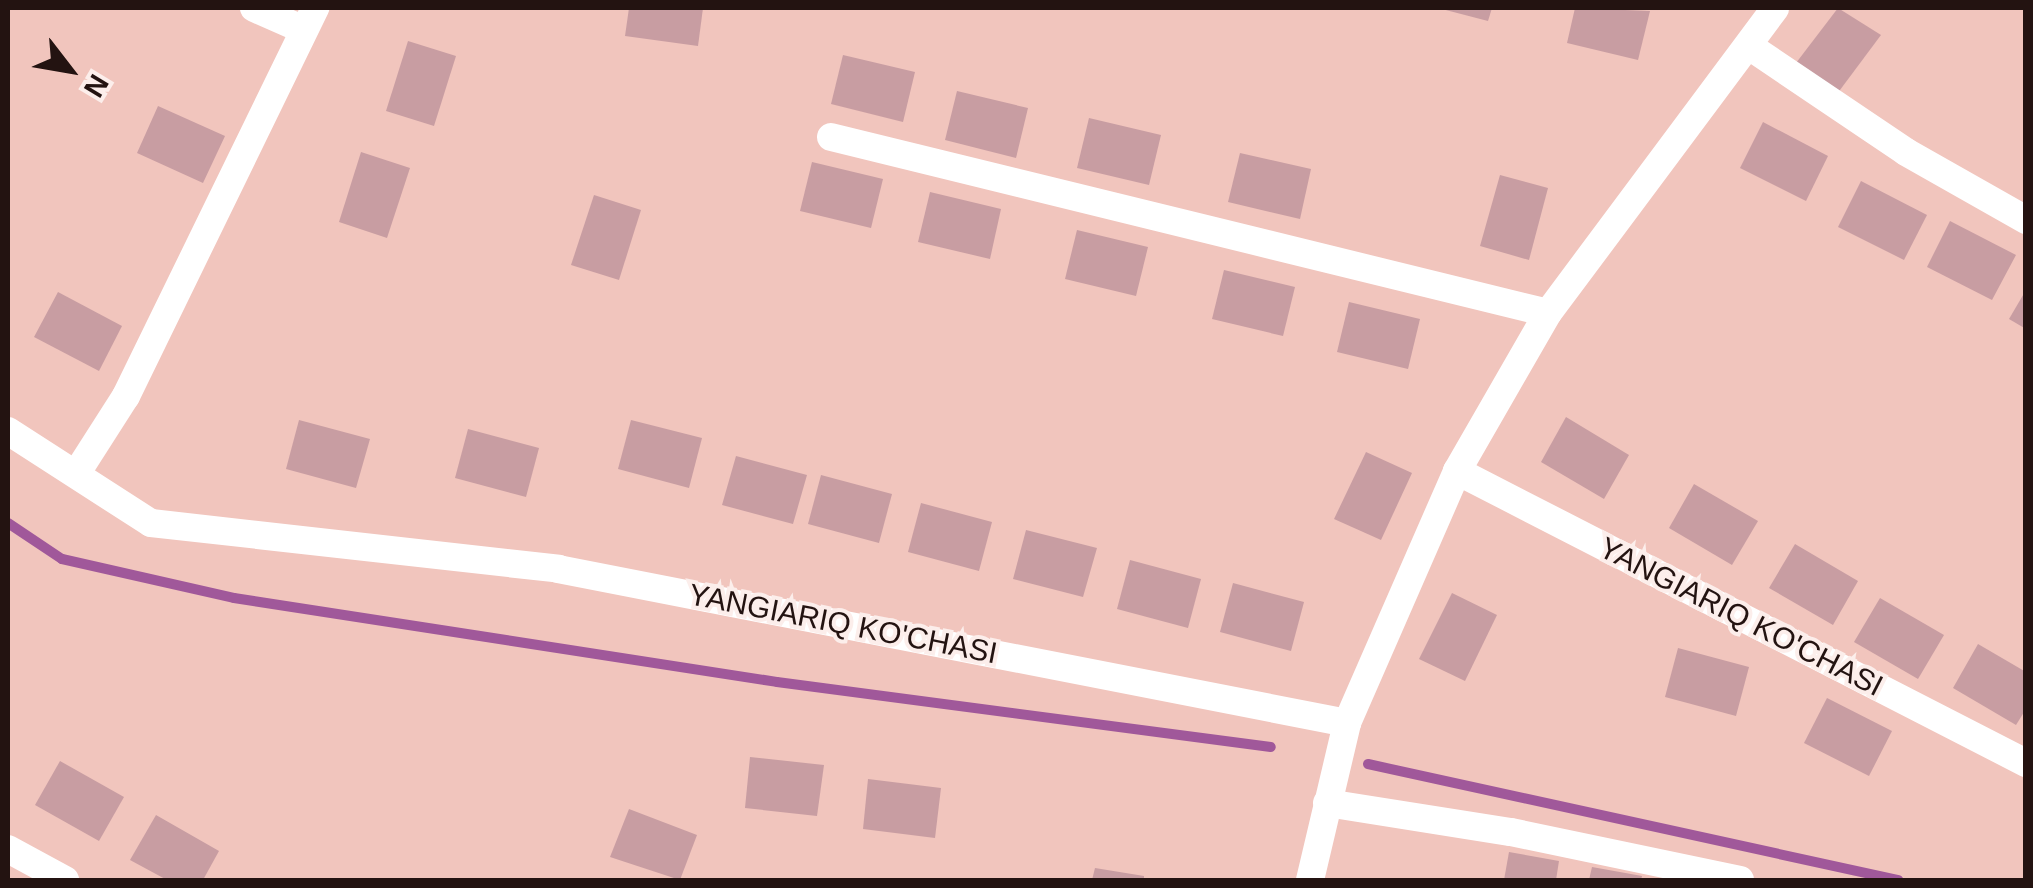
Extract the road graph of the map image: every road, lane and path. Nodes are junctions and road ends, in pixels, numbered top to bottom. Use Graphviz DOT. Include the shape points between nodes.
graph roads {
  1 [pos="254,8"];
  2 [pos="1775,8"];
  3 [pos="308,18"];
  4 [pos="1749,46"];
  5 [pos="831,137"];
  6 [pos="2026,220"];
  7 [pos="1548,314"];
  8 [pos="8,431"];
  9 [pos="1457,470"];
  10 [pos="78,471"];
  11 [pos="1347,723"];
  12 [pos="2026,763"];
  13 [pos="1327,803"];
  14 [pos="8,849"];
  15 [pos="65,880"];
  16 [pos="1310,880"];
  17 [pos="1740,880"];
  1 -- 3 [label="street"];
  2 -- 4 [label="street"];
  3 -- 10 [label="street" via="126,396"];
  4 -- 6 [label="street" via="1906,152"];
  4 -- 7 [label="street"];
  5 -- 7 [label="street"];
  7 -- 9 [label="street"];
  8 -- 10 [label="street, YANGIARIQ KO'CHASI"];
  9 -- 11 [label="street"];
  9 -- 12 [label="street, YANGIARIQ KO'CHASI"];
  10 -- 11 [label="street, YANGIARIQ KO'CHASI" via="152,522 558,569"];
  11 -- 13 [label="street"];
  13 -- 16 [label="street"];
  13 -- 17 [label="street" via="1511,832"];
  14 -- 15 [label="street"];
}
